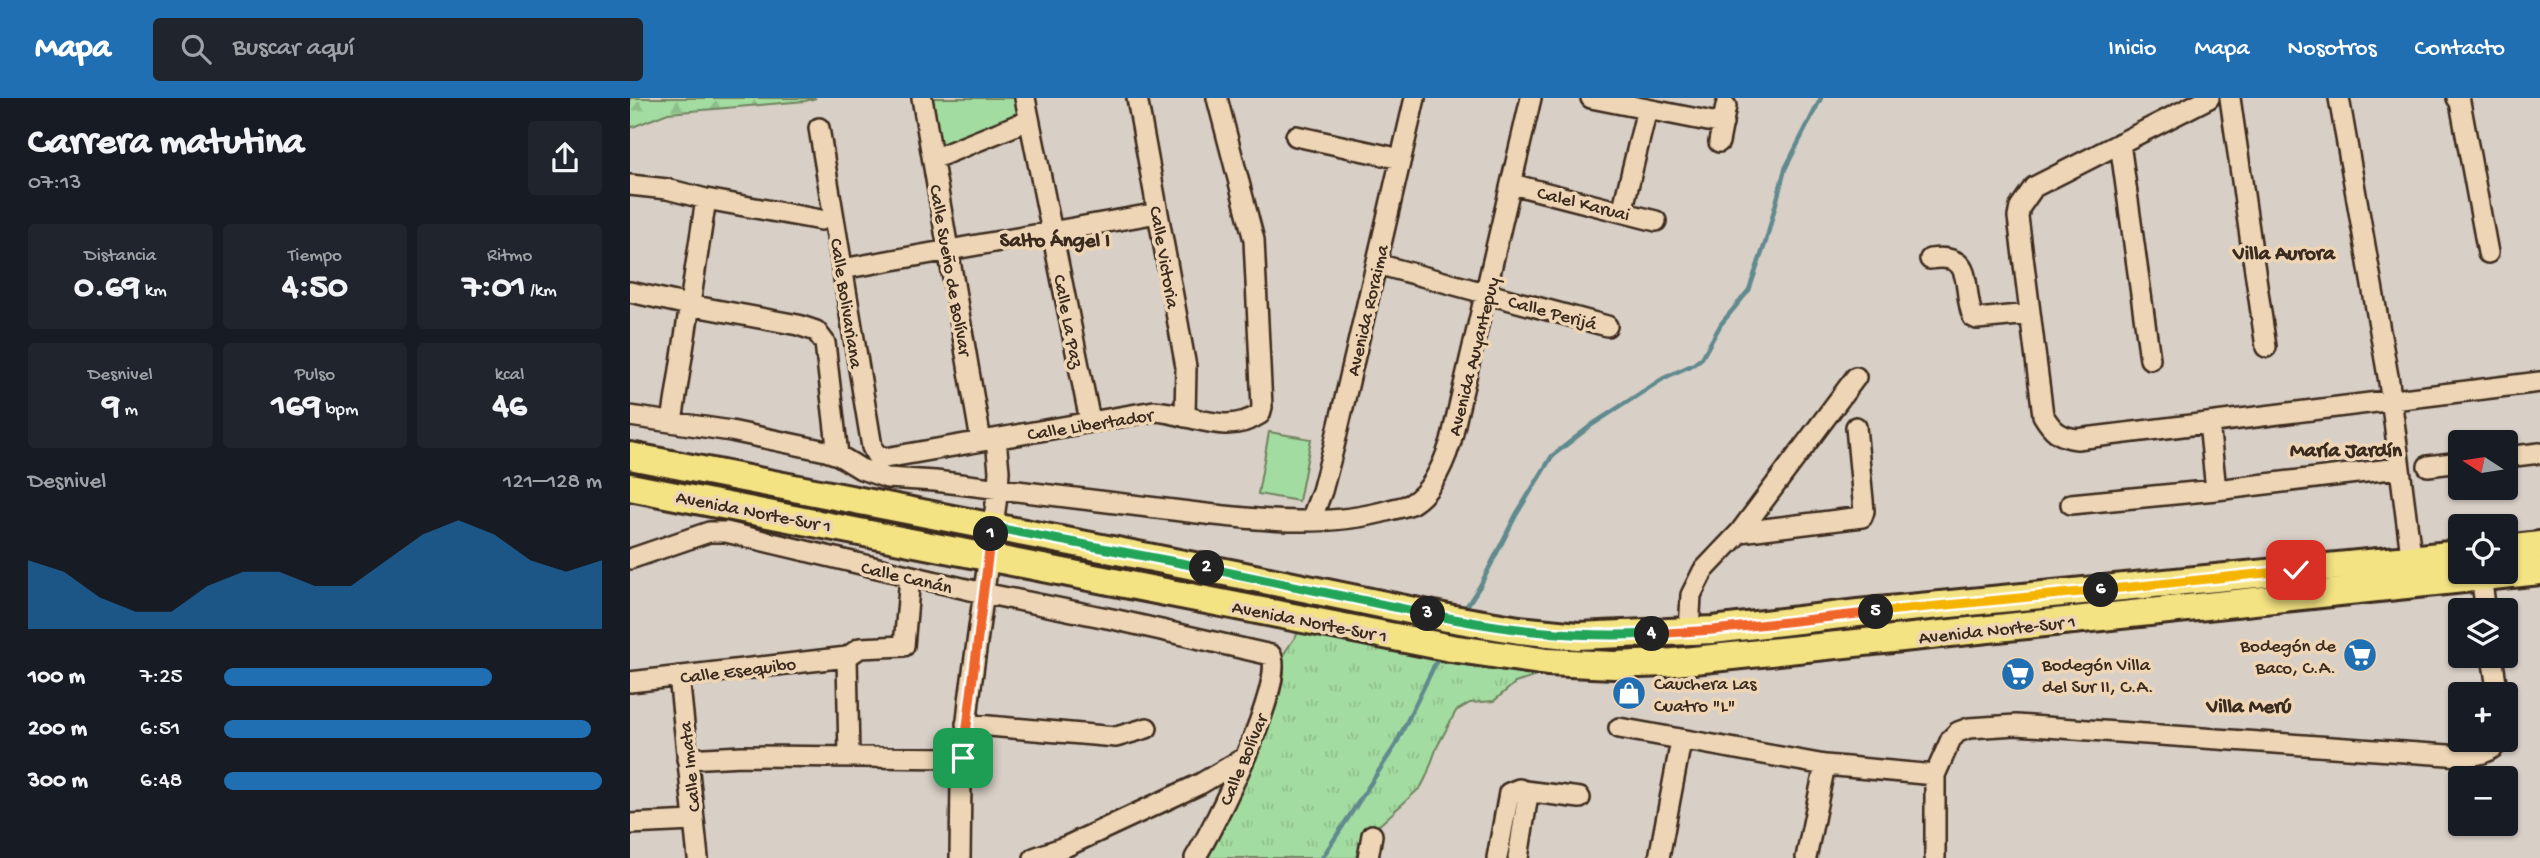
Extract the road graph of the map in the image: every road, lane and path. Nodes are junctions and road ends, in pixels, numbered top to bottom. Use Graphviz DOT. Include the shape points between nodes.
graph roads {
  1 [pos="922,98"];
  2 [pos="1025,98"];
  3 [pos="1137,98"];
  4 [pos="1217,98"];
  5 [pos="1415,98"];
  6 [pos="1531,98"];
  7 [pos="1591,98"];
  8 [pos="2209,98"];
  9 [pos="2230,98"];
  10 [pos="2339,98"];
  11 [pos="2457,98"];
  12 [pos="1647,109"];
  13 [pos="1029,120"];
  14 [pos="1723,124"];
  15 [pos="819,128"];
  16 [pos="1296,136"];
  17 [pos="2120,143"];
  18 [pos="933,159"];
  19 [pos="1401,159"];
  20 [pos="1512,184"];
  21 [pos="630,185"];
  22 [pos="706,199"];
  23 [pos="1622,212"];
  24 [pos="1158,213"];
  25 [pos="821,220"];
  26 [pos="1657,221"];
  27 [pos="1052,232"];
  28 [pos="948,250"];
  29 [pos="2487,253"];
  30 [pos="1930,259"];
  31 [pos="1377,264"];
  32 [pos="842,269"];
  33 [pos="630,292"];
  34 [pos="1487,293"];
  35 [pos="689,306"];
  36 [pos="2030,314"];
  37 [pos="1607,326"];
  38 [pos="2266,347"];
  39 [pos="2150,359"];
  40 [pos="1856,377"];
  41 [pos="2540,382"];
  42 [pos="2391,400"];
  43 [pos="630,416"];
  44 [pos="1185,417"];
  45 [pos="1090,421"];
  46 [pos="672,422"];
  47 [pos="2209,423"];
  48 [pos="1856,427"];
  49 [pos="989,440"];
  50 [pos="2540,453"];
  51 [pos="838,455"];
  52 [pos="630,456"];
  53 [pos="2518,456"];
  54 [pos="897,457"];
  55 [pos="2448,464"];
  56 [pos="2428,466"];
  57 [pos="2399,468"];
  58 [pos="630,487"];
  59 [pos="998,489"];
  60 [pos="2216,490"];
  61 [pos="2071,504"];
  62 [pos="1311,520"];
  63 [pos="992,527"];
  64 [pos="1740,532"];
  65 [pos="2540,545"];
  66 [pos="2518,548"];
  67 [pos="988,555"];
  68 [pos="2448,555"];
  69 [pos="630,559"];
  70 [pos="2411,559"];
  71 [pos="2540,571"];
  72 [pos="2518,573"];
  73 [pos="909,577"];
  74 [pos="2448,581"];
  75 [pos="2415,585"];
  76 [pos="983,593"];
  77 [pos="1689,632"];
  78 [pos="1270,655"];
  79 [pos="847,657"];
  80 [pos="678,676"];
  81 [pos="630,682"];
  82 [pos="966,724"];
  83 [pos="1147,728"];
  84 [pos="1619,729"];
  85 [pos="1681,741"];
  86 [pos="2488,752"];
  87 [pos="849,757"];
  88 [pos="963,758"];
  89 [pos="1244,758"];
  90 [pos="687,759"];
  91 [pos="1825,765"];
  92 [pos="1935,775"];
  93 [pos="1525,791"];
  94 [pos="1580,799"];
  95 [pos="693,821"];
  96 [pos="630,824"];
  97 [pos="1372,835"];
  98 [pos="698,858"];
  99 [pos="960,858"];
  100 [pos="1034,858"];
  101 [pos="1195,858"];
  102 [pos="1368,858"];
  103 [pos="1497,858"];
  104 [pos="1518,858"];
  105 [pos="1659,858"];
  106 [pos="1806,858"];
  107 [pos="1935,858"];
  1 -- 18 [label="street, Calle Sueño de Bolívar"];
  2 -- 13 [label="street, Calle La Paz"];
  3 -- 24 [label="street, Calle Victoria"];
  4 -- 44 [label="street, Calle Libertador" via="1254,240 1261,414 1226,425"];
  5 -- 19 [label="street, Avenida Roraima"];
  6 -- 20 [label="street, Avenida Auyantepuy"];
  7 -- 12 [label="street"];
  8 -- 17 [label="street"];
  9 -- 38 [label="street"];
  10 -- 42 [label="street"];
  11 -- 29 [label="street"];
  12 -- 14 [label="street"];
  12 -- 23 [label="street"];
  13 -- 18 [label="street"];
  13 -- 27 [label="street, Calle La Paz"];
  15 -- 32 [label="street, Calle Bolivariana"];
  16 -- 19 [label="street"];
  17 -- 36 [label="street" via="2034,187 2020,207"];
  17 -- 39 [label="street"];
  18 -- 28 [label="street, Calle Sueño de Bolívar"];
  19 -- 31 [label="street, Avenida Roraima"];
  20 -- 23 [label="street, Calel Karuai"];
  20 -- 34 [label="street, Avenida Auyantepuy"];
  21 -- 22 [label="street"];
  22 -- 25 [label="street"];
  22 -- 35 [label="street"];
  23 -- 26 [label="street, Calel Karuai"];
  24 -- 27 [label="street"];
  24 -- 44 [label="street, Calle Victoria" via="1186,367"];
  27 -- 28 [label="street"];
  27 -- 45 [label="street, Calle La Paz"];
  28 -- 32 [label="street"];
  28 -- 49 [label="street, Calle Sueño de Bolívar"];
  30 -- 36 [label="street" via="1945,257 1964,268 1976,319"];
  31 -- 34 [label="street, Calle Perijá"];
  31 -- 62 [label="street, Avenida Roraima" via="1334,446"];
  32 -- 54 [label="street, Calle Bolivariana" via="872,447 876,455"];
  33 -- 35 [label="street"];
  34 -- 37 [label="street, Calle Perijá"];
  34 -- 62 [label="street, Avenida Auyantepuy" via="1451,441 1434,479 1410,504 1355,517"];
  35 -- 46 [label="street"];
  35 -- 51 [label="street" via="798,325 823,337"];
  36 -- 47 [label="street" via="2043,415 2059,435 2077,439"];
  40 -- 64 [label="street"];
  41 -- 42 [label="street"];
  42 -- 47 [label="street"];
  42 -- 57 [label="street"];
  43 -- 46 [label="street, Avenida Auyantepuy"];
  44 -- 45 [label="street, Calle Libertador" via="1154,411"];
  45 -- 49 [label="street, Calle Libertador"];
  46 -- 51 [label="street, Avenida Auyantepuy"];
  47 -- 60 [label="street"];
  48 -- 64 [label="street" via="1862,517"];
  49 -- 54 [label="street, Calle Libertador"];
  49 -- 59 [label="street, Calle Sueño de Bolívar" via="999,471"];
  50 -- 53 [label="street"];
  51 -- 59 [label="street, Avenida Auyantepuy" via="887,478"];
  52 -- 63 [label="main road, Avenida Norte-Sur 1"];
  55 -- 56 [label="street"];
  57 -- 60 [label="street"];
  57 -- 70 [label="street"];
  58 -- 67 [label="main road, Avenida Norte-Sur 1"];
  59 -- 62 [label="street, Avenida Auyantepuy" via="1248,519"];
  59 -- 63 [label="street, Calle Sueño de Bolívar"];
  60 -- 61 [label="street"];
  63 -- 67 [label="street, Calle Sueño de Bolívar"];
  63 -- 77 [label="main road, Avenida Norte-Sur 1" via="1490,626 1578,636"];
  64 -- 77 [label="street" via="1694,585"];
  65 -- 66 [label="main road"];
  67 -- 75 [label="main road, Avenida Norte-Sur 1" via="1483,654 1580,664 1686,662"];
  67 -- 76 [label="street, Calle Sueño de Bolívar"];
  68 -- 70 [label="main road, Avenida Norte-Sur 1"];
  69 -- 73 [label="street, Calle Canán" via="709,532 726,532"];
  70 -- 75 [label="street"];
  70 -- 77 [label="main road, Avenida Norte-Sur 1"];
  71 -- 72 [label="main road, Avenida Norte-Sur 1"];
  73 -- 76 [label="street, Calle Canán"];
  73 -- 79 [label="street, Calle Esequibo" via="904,646 860,648"];
  74 -- 75 [label="main road, Avenida Norte-Sur 1"];
  76 -- 78 [label="street, Calle Canán"];
  76 -- 82 [label="street, Calle Sueño de Bolívar"];
  78 -- 89 [label="street, Calle Bolívar" via="1274,668 1270,687"];
  79 -- 80 [label="street, Calle Esequibo"];
  79 -- 87 [label="street"];
  80 -- 81 [label="street, Calle Esequibo"];
  80 -- 90 [label="street, Calle Imata"];
  82 -- 83 [label="street" via="1116,737"];
  82 -- 88 [label="street, Calle Sueño de Bolívar"];
  84 -- 85 [label="street"];
  85 -- 91 [label="street"];
  85 -- 105 [label="street"];
  86 -- 92 [label="street" via="2462,756 1986,726 1969,728 1951,739"];
  87 -- 88 [label="street"];
  87 -- 90 [label="street"];
  88 -- 99 [label="street, Calle Sueño de Bolívar"];
  89 -- 100 [label="street" via="1200,784"];
  89 -- 101 [label="street, Calle Bolívar"];
  90 -- 95 [label="street, Calle Imata"];
  91 -- 92 [label="street"];
  91 -- 106 [label="street"];
  92 -- 107 [label="street"];
  93 -- 94 [label="street"];
  93 -- 103 [label="street" via="1509,793"];
  93 -- 104 [label="street"];
  95 -- 96 [label="street"];
  95 -- 98 [label="street, Calle Imata"];
  97 -- 102 [label="street"];
}
